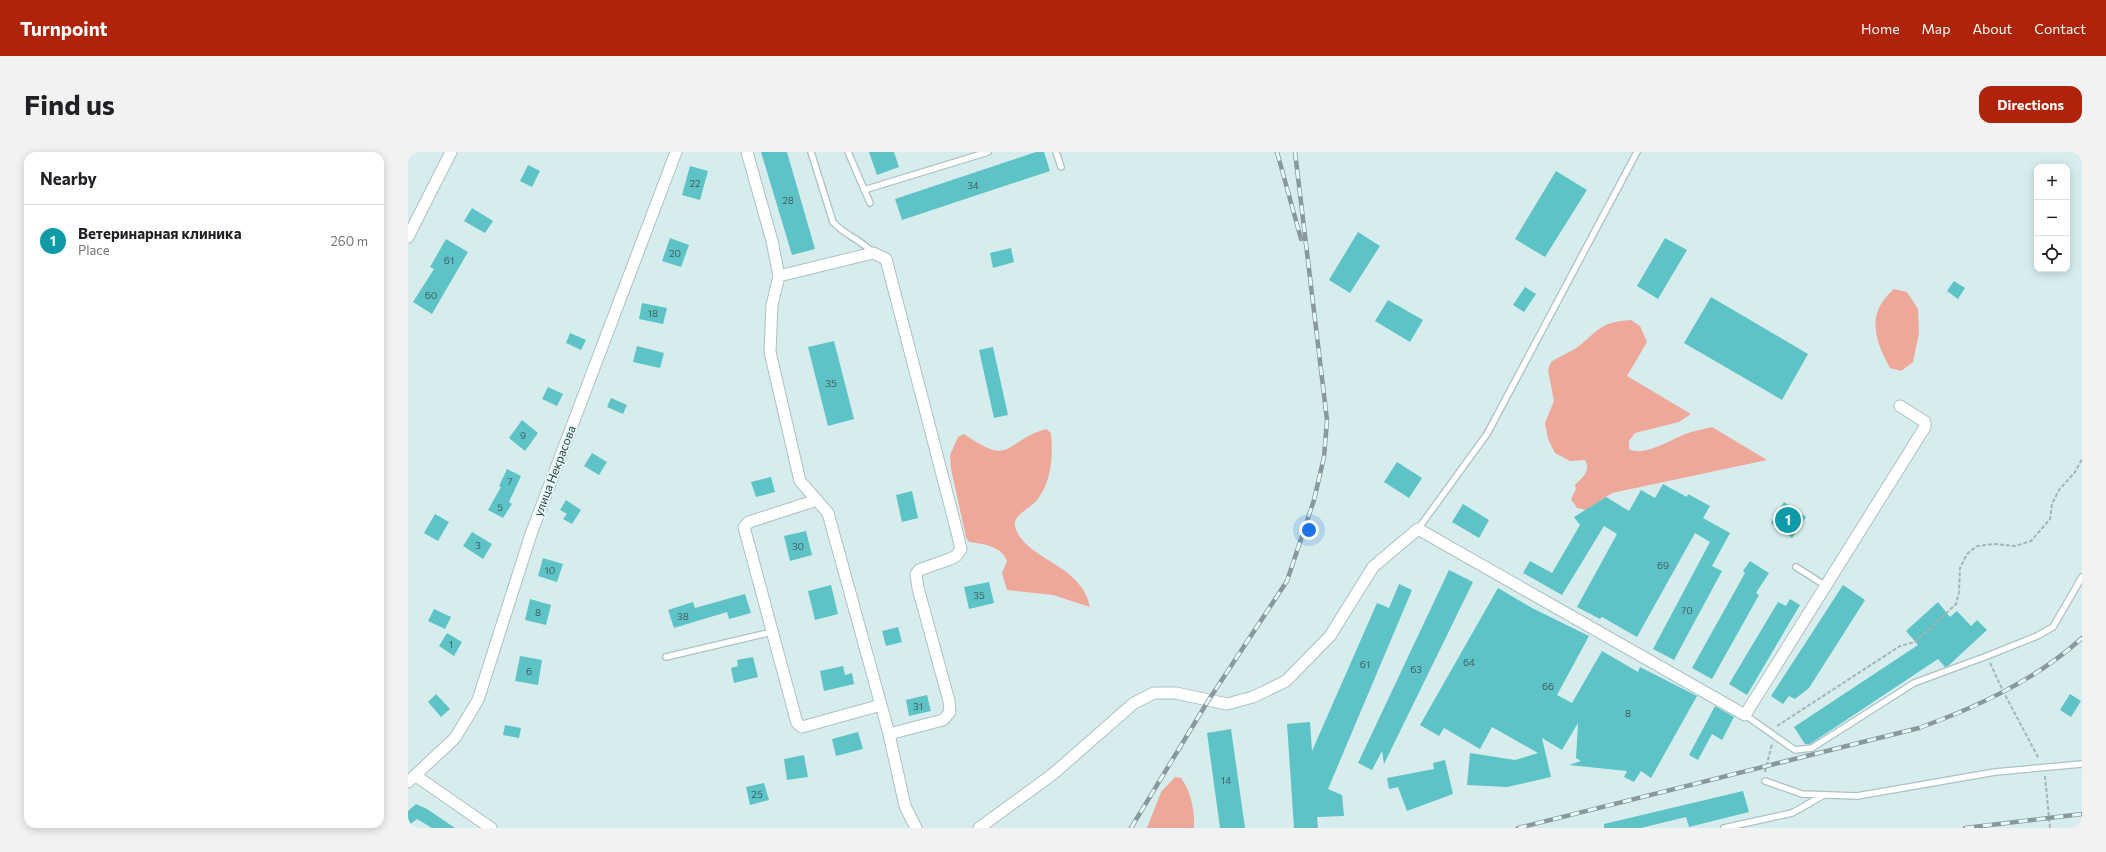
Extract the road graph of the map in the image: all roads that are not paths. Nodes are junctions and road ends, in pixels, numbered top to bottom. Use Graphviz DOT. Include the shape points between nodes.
graph roads {
  1 [pos="450,152"];
  2 [pos="676,152"];
  3 [pos="747,152"];
  4 [pos="810,152"];
  5 [pos="848,152"];
  6 [pos="988,152"];
  7 [pos="1056,152"];
  8 [pos="1637,152"];
  9 [pos="1060,167"];
  10 [pos="864,190"];
  11 [pos="870,203"];
  12 [pos="409,234"];
  13 [pos="873,253"];
  14 [pos="779,276"];
  15 [pos="1900,406"];
  16 [pos="817,500"];
  17 [pos="1418,529"];
  18 [pos="1796,567"];
  19 [pos="2082,576"];
  20 [pos="1826,586"];
  21 [pos="772,632"];
  22 [pos="666,657"];
  23 [pos="881,705"];
  24 [pos="1745,715"];
  25 [pos="889,734"];
  26 [pos="2082,764"];
  27 [pos="412,779"];
  28 [pos="1765,781"];
  29 [pos="1824,795"];
  30 [pos="491,828"];
  31 [pos="916,828"];
  32 [pos="979,828"];
  33 [pos="1724,828"];
  1 -- 12 [label="street"];
  2 -- 27 [label="street, улица Некрасова" via="531,534 478,700 455,738"];
  3 -- 14 [label="street"];
  4 -- 13 [label="lane" via="832,222"];
  5 -- 10 [label="lane"];
  6 -- 10 [label="lane"];
  7 -- 9 [label="lane"];
  8 -- 17 [label="lane" via="1487,434"];
  10 -- 11 [label="lane"];
  13 -- 14 [label="street"];
  13 -- 25 [label="street" via="886,259 891,270 961,549 956,556 919,570 916,574 950,712 943,720"];
  14 -- 16 [label="street" via="772,305 770,352 800,481"];
  15 -- 20 [label="street" via="1925,422 1926,427"];
  16 -- 21 [label="street" via="749,522 744,527"];
  16 -- 23 [label="street" via="828,513"];
  17 -- 24 [label="street"];
  17 -- 32 [label="street" via="1373,567 1330,636 1286,681 1253,697 1227,704 1176,693 1154,693 1134,703 1053,774"];
  18 -- 20 [label="lane"];
  19 -- 24 [label="lane" via="2053,627 1988,656 1914,683 1812,748 1795,750"];
  20 -- 24 [label="street"];
  21 -- 22 [label="lane"];
  21 -- 23 [label="street" via="797,723 802,727"];
  23 -- 25 [label="street"];
  25 -- 31 [label="street" via="905,806"];
  26 -- 29 [label="lane" via="1995,772 1857,796"];
  27 -- 30 [label="street"];
  28 -- 29 [label="lane" via="1802,794"];
  29 -- 33 [label="lane" via="1792,813"];
}
